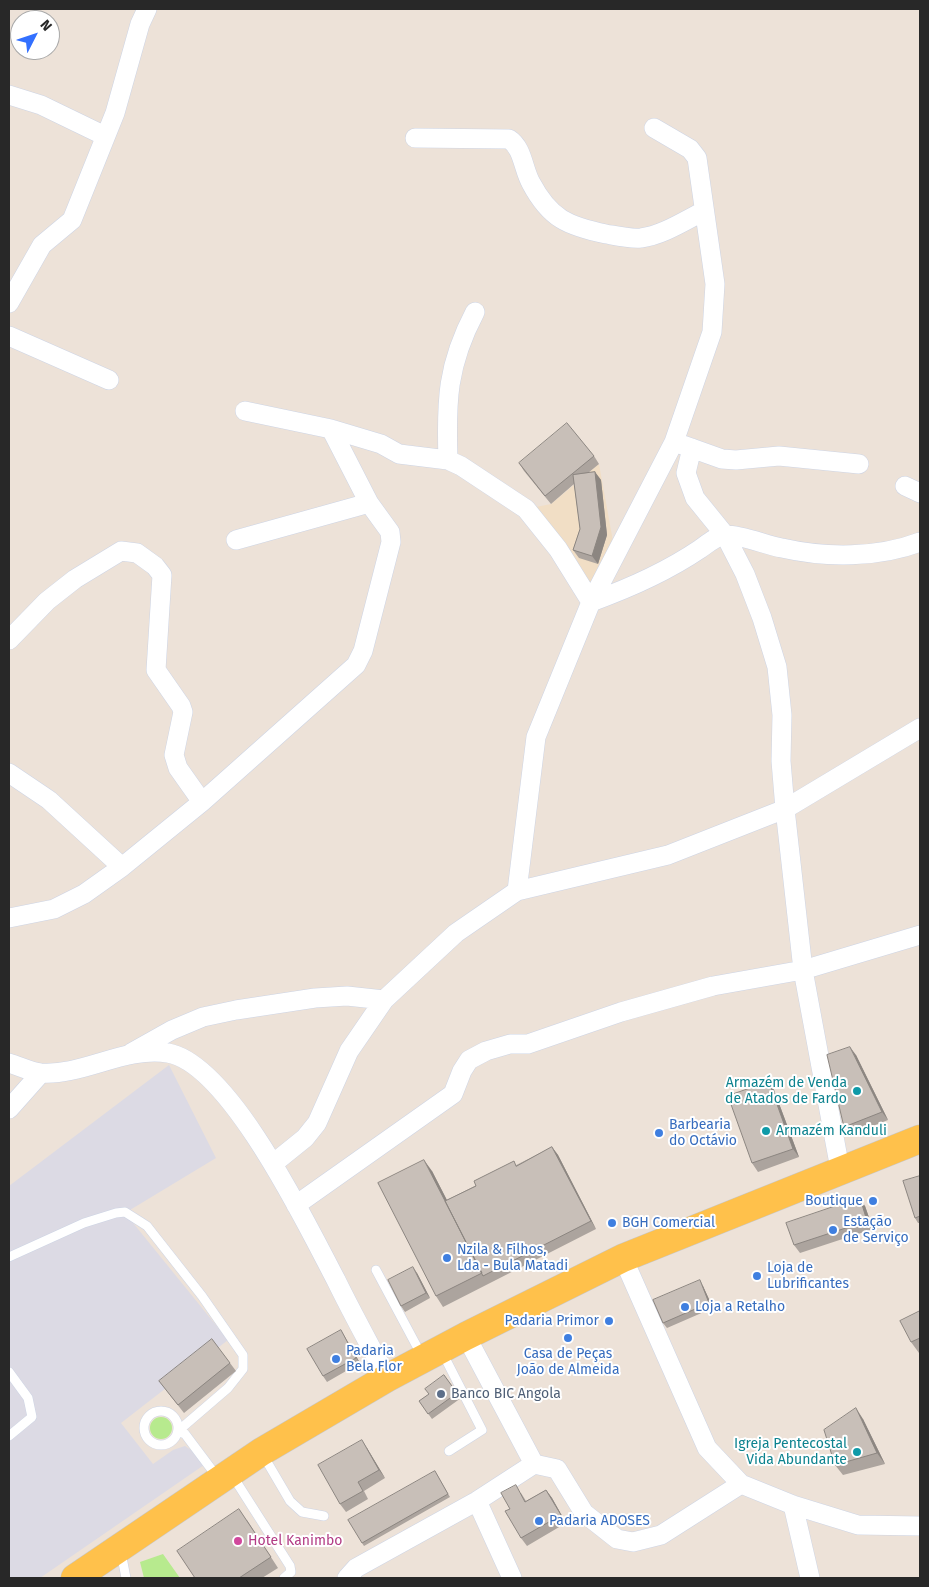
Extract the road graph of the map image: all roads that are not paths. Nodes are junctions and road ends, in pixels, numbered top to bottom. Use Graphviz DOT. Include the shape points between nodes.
graph roads {
  1 [pos="147,9"];
  2 [pos="9,95"];
  3 [pos="654,128"];
  4 [pos="105,136"];
  5 [pos="415,138"];
  6 [pos="704,211"];
  7 [pos="9,304"];
  8 [pos="475,312"];
  9 [pos="9,336"];
  10 [pos="109,380"];
  11 [pos="245,411"];
  12 [pos="331,429"];
  13 [pos="674,442"];
  14 [pos="692,448"];
  15 [pos="448,460"];
  16 [pos="859,464"];
  17 [pos="369,503"];
  18 [pos="725,535"];
  19 [pos="236,540"];
  20 [pos="920,542"];
  21 [pos="591,602"];
  22 [pos="9,640"];
  23 [pos="920,728"];
  24 [pos="9,773"];
  25 [pos="202,802"];
  26 [pos="785,809"];
  27 [pos="122,867"];
  28 [pos="517,891"];
  29 [pos="9,918"];
  30 [pos="920,935"];
  31 [pos="803,970"];
  32 [pos="384,1000"];
  33 [pos="128,1055"];
  34 [pos="9,1063"];
  35 [pos="41,1073"];
  36 [pos="9,1109"];
  37 [pos="920,1139"];
  38 [pos="274,1164"];
  39 [pos="840,1169"];
  40 [pos="296,1205"];
  41 [pos="9,1257"];
  42 [pos="623,1258"];
  43 [pos="376,1270"];
  44 [pos="466,1336"];
  45 [pos="432,1354"];
  46 [pos="9,1372"];
  47 [pos="387,1378"];
  48 [pos="9,1436"];
  49 [pos="449,1451"];
  50 [pos="261,1452"];
  51 [pos="534,1464"];
  52 [pos="225,1476"];
  53 [pos="741,1484"];
  54 [pos="476,1501"];
  55 [pos="793,1505"];
  56 [pos="324,1516"];
  57 [pos="920,1526"];
  58 [pos="120,1546"];
  59 [pos="74,1578"];
  60 [pos="126,1578"];
  61 [pos="284,1578"];
  62 [pos="347,1578"];
  63 [pos="512,1578"];
  64 [pos="810,1578"];
  1 -- 4 [label="street"];
  2 -- 4 [label="street" via="41,105"];
  3 -- 6 [label="street" via="690,149 697,158"];
  4 -- 7 [label="street" via="72,220 42,245"];
  5 -- 6 [label="street" via="509,139 516,144 530,182 541,200 558,218 576,228 640,238 660,233"];
  6 -- 13 [label="street" via="715,284 712,332"];
  8 -- 15 [label="street" via="462,337 450,374 446,416"];
  9 -- 10 [label="street"];
  11 -- 12 [label="street"];
  12 -- 15 [label="street" via="381,444 399,454"];
  12 -- 17 [label="street"];
  13 -- 14 [label="street"];
  13 -- 21 [label="street"];
  14 -- 16 [label="street" via="722,459 779,456"];
  14 -- 18 [label="street" via="686,473 695,498"];
  15 -- 21 [label="street" via="526,509 558,549"];
  17 -- 19 [label="street"];
  17 -- 25 [label="street" via="390,532 391,542 363,651 356,665"];
  18 -- 20 [label="street" via="784,549 845,555 904,548"];
  18 -- 21 [label="street" via="676,566"];
  18 -- 26 [label="street" via="745,574 777,667"];
  21 -- 28 [label="street" via="536,737"];
  22 -- 25 [label="street" via="47,601 111,556 129,550 155,566 162,575 156,670 182,706 174,755 178,768"];
  23 -- 26 [label="street"];
  24 -- 27 [label="street" via="49,800"];
  25 -- 27 [label="street"];
  26 -- 28 [label="street" via="668,855"];
  26 -- 31 [label="street"];
  27 -- 29 [label="street" via="84,894 54,909"];
  28 -- 32 [label="street" via="456,933"];
  30 -- 31 [label="street"];
  31 -- 39 [label="street"];
  31 -- 40 [label="street" via="713,986 621,1012 528,1044 510,1044 486,1050 469,1060 453,1094"];
  32 -- 33 [label="street" via="347,996 315,998 203,1017"];
  32 -- 38 [label="street" via="349,1050 318,1122 305,1138"];
  33 -- 35 [label="street" via="61,1072"];
  33 -- 38 [label="street" via="168,1053 190,1062 239,1112"];
  34 -- 35 [label="street"];
  35 -- 36 [label="street"];
  37 -- 39 [label="main road"];
  38 -- 40 [label="street"];
  39 -- 42 [label="main road"];
  40 -- 47 [label="street"];
  41 -- 52 [label="lane" via="84,1223 116,1213 125,1212 147,1226 243,1355 243,1369 228,1388 178,1431 185,1434"];
  42 -- 44 [label="main road"];
  42 -- 53 [label="street" via="707,1448"];
  43 -- 45 [label="lane"];
  44 -- 45 [label="main road"];
  44 -- 51 [label="street"];
  45 -- 47 [label="main road"];
  45 -- 49 [label="lane" via="482,1430"];
  46 -- 48 [label="lane" via="28,1398 32,1417"];
  47 -- 50 [label="main road"];
  50 -- 52 [label="main road"];
  50 -- 56 [label="lane" via="290,1501 302,1512"];
  51 -- 53 [label="street" via="557,1468 584,1513 617,1539 633,1542 661,1535"];
  51 -- 54 [label="street"];
  52 -- 58 [label="main road"];
  52 -- 61 [label="lane" via="290,1566 291,1572"];
  53 -- 55 [label="street"];
  54 -- 62 [label="street" via="356,1568"];
  54 -- 63 [label="street"];
  55 -- 57 [label="street" via="858,1525"];
  55 -- 64 [label="street"];
  58 -- 59 [label="main road"];
  58 -- 60 [label="lane"];
}
